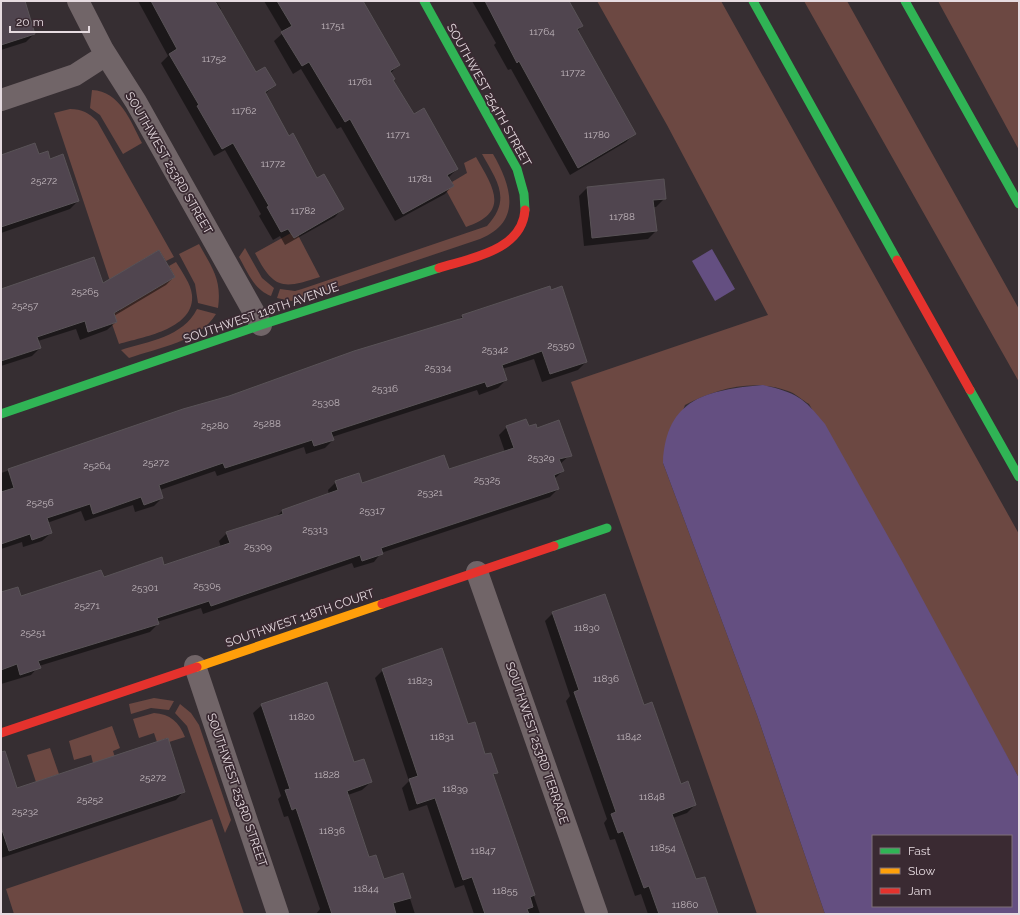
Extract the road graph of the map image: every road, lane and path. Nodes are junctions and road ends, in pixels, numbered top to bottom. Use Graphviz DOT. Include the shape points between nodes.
graph roads {
  1 [pos="78,1"];
  2 [pos="424,1"];
  3 [pos="753,1"];
  4 [pos="906,1"];
  5 [pos="106,55"];
  6 [pos="1,100"];
  7 [pos="1019,204"];
  8 [pos="522,226"];
  9 [pos="261,325"];
  10 [pos="1,414"];
  11 [pos="1019,477"];
  12 [pos="607,528"];
  13 [pos="477,572"];
  14 [pos="195,666"];
  15 [pos="1,733"];
  16 [pos="278,914"];
  17 [pos="597,914"];
  1 -- 5 [label="street, SOUTHWEST 253RD STREET"];
  2 -- 8 [label="main road, SOUTHWEST 254TH STREET" via="517,169 526,196"];
  3 -- 11 [label="main road"];
  4 -- 7 [label="main road"];
  5 -- 6 [label="street" via="75,75"];
  5 -- 9 [label="street, SOUTHWEST 253RD STREET" via="136,102"];
  8 -- 9 [label="main road, SOUTHWEST 118TH AVENUE" via="509,243 494,250"];
  9 -- 10 [label="main road, SOUTHWEST 118TH AVENUE"];
  12 -- 13 [label="main road, SOUTHWEST 118TH COURT"];
  13 -- 14 [label="main road, SOUTHWEST 118TH COURT"];
  13 -- 17 [label="street, SOUTHWEST 253RD TERRACE"];
  14 -- 15 [label="main road, SOUTHWEST 118TH COURT"];
  14 -- 16 [label="street, SOUTHWEST 253RD STREET"];
}
